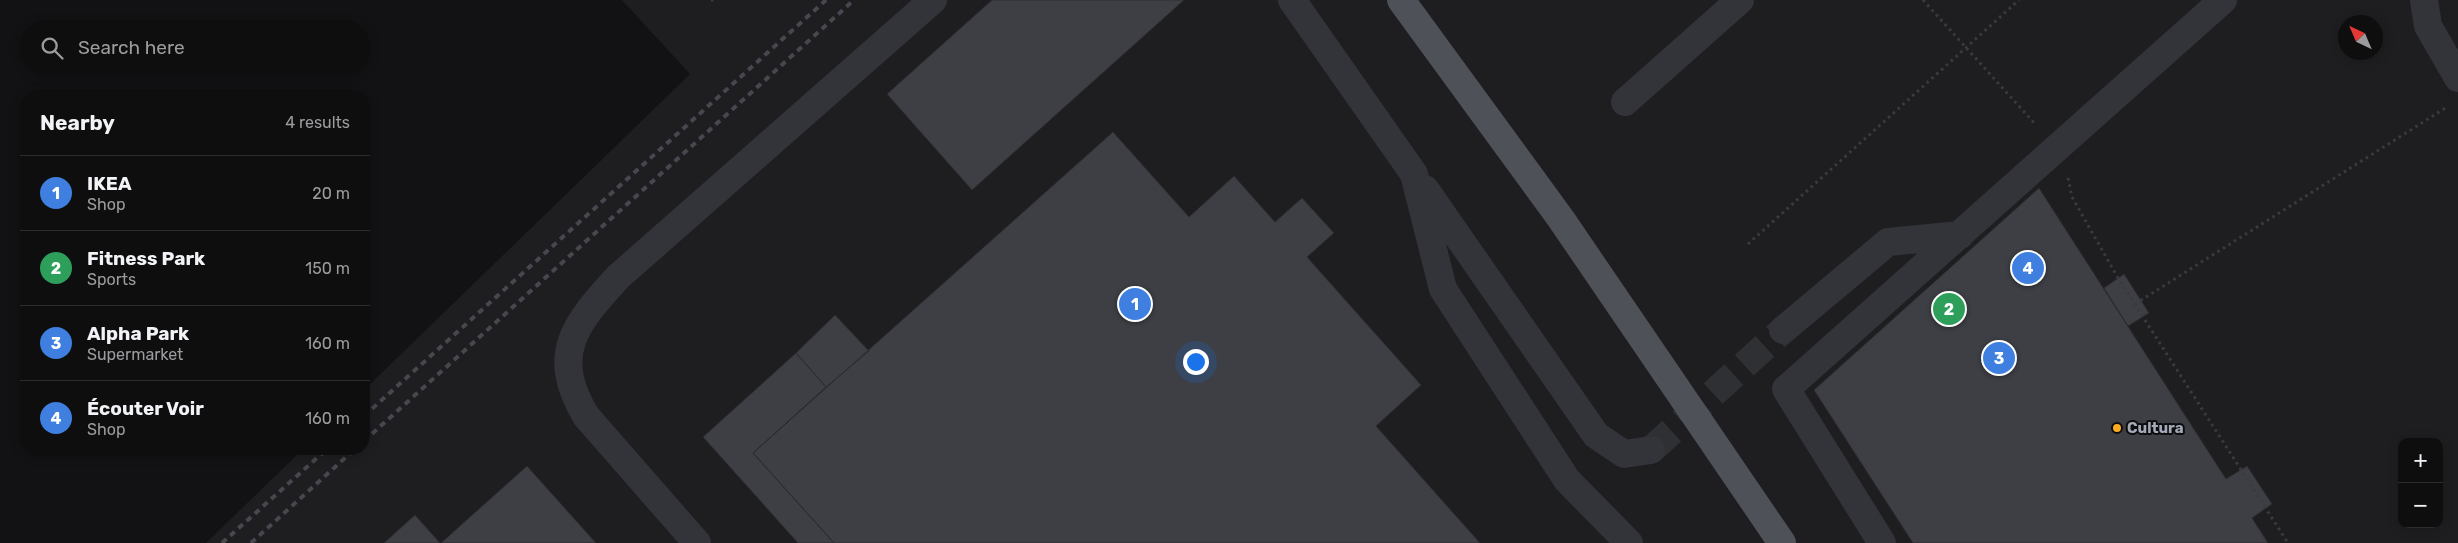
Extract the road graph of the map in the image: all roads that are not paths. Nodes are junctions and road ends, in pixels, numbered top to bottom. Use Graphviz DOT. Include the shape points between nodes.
graph roads {
  1 [pos="933,0"];
  2 [pos="1292,0"];
  3 [pos="1401,0"];
  4 [pos="1740,0"];
  5 [pos="2223,0"];
  6 [pos="2424,0"];
  7 [pos="2458,78"];
  8 [pos="1625,102"];
  9 [pos="1414,174"];
  10 [pos="1960,235"];
  11 [pos="1783,330"];
  12 [pos="1651,450"];
  13 [pos="697,543"];
  14 [pos="1629,543"];
  15 [pos="1782,543"];
  16 [pos="1882,543"];
  1 -- 13 [label="lane" via="618,277 587,312 574,333 569,352 574,396 586,416"];
  2 -- 9 [label="lane"];
  3 -- 15 [label="main road" via="1561,219"];
  4 -- 8 [label="lane"];
  5 -- 10 [label="lane"];
  6 -- 7 [label="lane" via="2428,26"];
  9 -- 12 [label="lane" via="1596,435 1624,454"];
  9 -- 14 [label="lane" via="1443,289 1567,480"];
  10 -- 11 [label="lane" via="1888,242"];
  10 -- 16 [label="lane" via="1786,389"];
}
